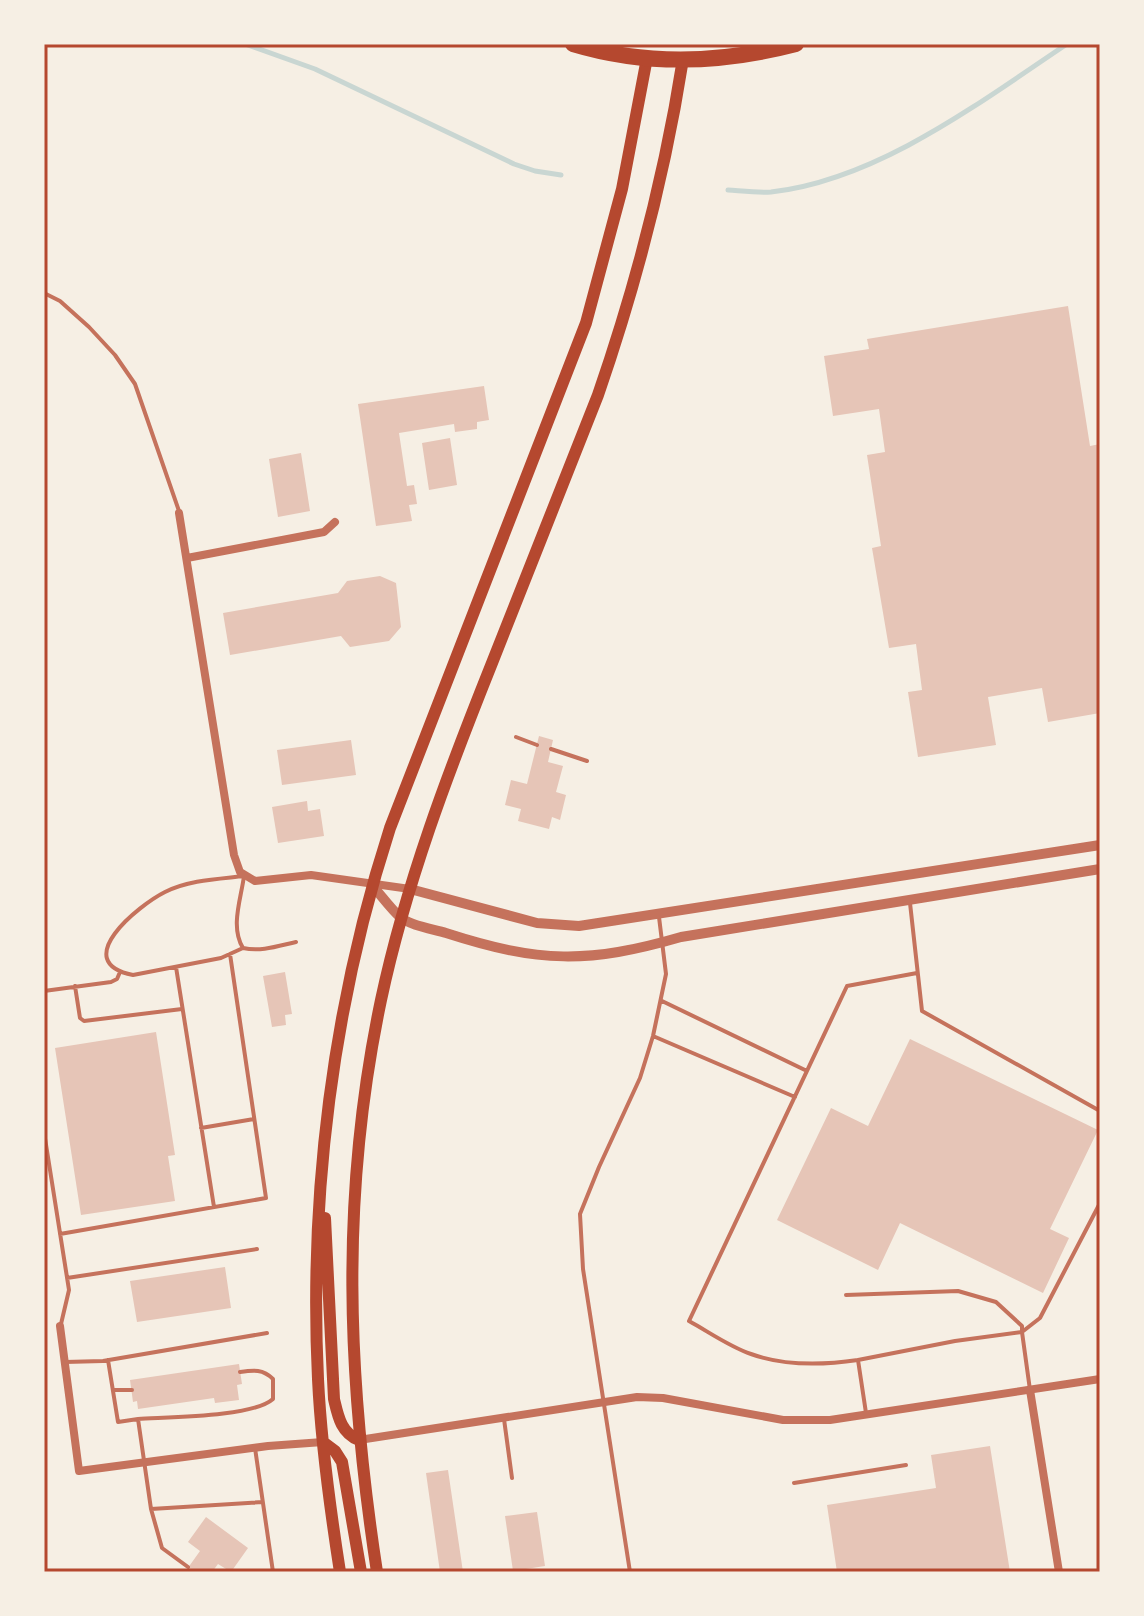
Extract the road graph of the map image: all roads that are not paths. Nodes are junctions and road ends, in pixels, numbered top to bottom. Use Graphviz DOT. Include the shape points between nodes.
graph roads {
  1 [pos="573,44"];
  2 [pos="796,44"];
  3 [pos="647,58"];
  4 [pos="683,59"];
  5 [pos="44,293"];
  6 [pos="179,513"];
  7 [pos="335,522"];
  8 [pos="187,558"];
  9 [pos="516,737"];
  10 [pos="537,745"];
  11 [pos="551,749"];
  12 [pos="587,761"];
  13 [pos="1100,845"];
  14 [pos="1100,869"];
  15 [pos="244,876"];
  16 [pos="371,884"];
  17 [pos="410,889"];
  18 [pos="909,900"];
  19 [pos="659,914"];
  20 [pos="402,919"];
  21 [pos="296,942"];
  22 [pos="663,942"];
  23 [pos="243,948"];
  24 [pos="230,954"];
  25 [pos="176,967"];
  26 [pos="120,972"];
  27 [pos="917,973"];
  28 [pos="75,986"];
  29 [pos="44,991"];
  30 [pos="662,1001"];
  31 [pos="182,1009"];
  32 [pos="653,1036"];
  33 [pos="807,1071"];
  34 [pos="795,1097"];
  35 [pos="1100,1111"];
  36 [pos="254,1119"];
  37 [pos="201,1128"];
  38 [pos="44,1132"];
  39 [pos="323,1167"];
  40 [pos="1100,1203"];
  41 [pos="214,1207"];
  42 [pos="60,1234"];
  43 [pos="257,1249"];
  44 [pos="67,1278"];
  45 [pos="846,1295"];
  46 [pos="60,1326"];
  47 [pos="1022,1332"];
  48 [pos="267,1333"];
  49 [pos="108,1360"];
  50 [pos="858,1360"];
  51 [pos="65,1362"];
  52 [pos="240,1372"];
  53 [pos="1100,1379"];
  54 [pos="113,1390"];
  55 [pos="132,1390"];
  56 [pos="1030,1390"];
  57 [pos="604,1400"];
  58 [pos="504,1416"];
  59 [pos="867,1416"];
  60 [pos="138,1419"];
  61 [pos="359,1440"];
  62 [pos="323,1442"];
  63 [pos="255,1448"];
  64 [pos="145,1462"];
  65 [pos="906,1465"];
  66 [pos="512,1478"];
  67 [pos="794,1483"];
  68 [pos="263,1502"];
  69 [pos="151,1509"];
  70 [pos="188,1567"];
  71 [pos="273,1572"];
  72 [pos="340,1572"];
  73 [pos="361,1572"];
  74 [pos="377,1572"];
  75 [pos="630,1572"];
  76 [pos="1059,1572"];
  1 -- 3 [label="highway"];
  2 -- 4 [label="highway" via="732,57"];
  3 -- 4 [label="highway"];
  3 -- 16 [label="main road" via="622,189 586,323"];
  4 -- 17 [label="main road" via="660,181 617,340 444,785"];
  5 -- 6 [label="lane" via="89,327 135,384"];
  6 -- 8 [label="street"];
  7 -- 8 [label="street" via="324,532"];
  8 -- 15 [label="street" via="234,855"];
  9 -- 10 [label="lane"];
  11 -- 12 [label="lane"];
  13 -- 19 [label="street"];
  14 -- 18 [label="street"];
  15 -- 16 [label="street" via="264,882 311,875"];
  15 -- 23 [label="lane" via="236,926"];
  15 -- 26 [label="lane" via="166,892 134,912 109,943 107,955"];
  16 -- 17 [label="street"];
  16 -- 20 [label="street"];
  16 -- 39 [label="main road" via="343,1013"];
  17 -- 19 [label="street" via="557,925"];
  17 -- 20 [label="main road"];
  18 -- 22 [label="street"];
  18 -- 27 [label="lane"];
  19 -- 22 [label="lane"];
  20 -- 22 [label="street" via="472,942 555,958 602,956"];
  20 -- 61 [label="main road" via="373,1042 353,1209 352,1335"];
  21 -- 23 [label="lane"];
  22 -- 30 [label="lane"];
  23 -- 24 [label="lane"];
  24 -- 25 [label="lane"];
  24 -- 36 [label="lane"];
  25 -- 26 [label="lane" via="133,975"];
  25 -- 31 [label="lane"];
  26 -- 28 [label="lane" via="111,982"];
  27 -- 33 [label="lane" via="847,986"];
  27 -- 35 [label="lane" via="922,1011"];
  28 -- 29 [label="lane"];
  28 -- 31 [label="lane" via="84,1021"];
  30 -- 32 [label="lane"];
  30 -- 33 [label="lane"];
  31 -- 37 [label="lane"];
  32 -- 34 [label="lane"];
  32 -- 57 [label="lane" via="580,1214 583,1269"];
  33 -- 34 [label="lane"];
  34 -- 50 [label="lane" via="689,1321 749,1354 776,1361"];
  36 -- 37 [label="lane"];
  36 -- 41 [label="lane" via="266,1198"];
  37 -- 41 [label="lane"];
  38 -- 42 [label="lane"];
  39 -- 61 [label="main road" via="334,1399 346,1432"];
  39 -- 62 [label="main road" via="316,1322"];
  40 -- 47 [label="lane" via="1040,1318"];
  41 -- 42 [label="lane"];
  42 -- 44 [label="lane"];
  43 -- 44 [label="lane"];
  44 -- 46 [label="lane"];
  45 -- 47 [label="lane" via="958,1291 996,1302"];
  46 -- 51 [label="street"];
  47 -- 50 [label="lane"];
  47 -- 56 [label="lane"];
  48 -- 49 [label="lane"];
  49 -- 51 [label="lane"];
  49 -- 54 [label="lane"];
  50 -- 59 [label="lane"];
  51 -- 64 [label="street" via="79,1471"];
  52 -- 60 [label="lane" via="266,1372 273,1379 273,1399 267,1405"];
  53 -- 56 [label="street"];
  54 -- 55 [label="lane"];
  54 -- 60 [label="lane" via="118,1422"];
  56 -- 59 [label="street"];
  56 -- 76 [label="street"];
  57 -- 58 [label="street"];
  57 -- 59 [label="street" via="663,1398 806,1421"];
  57 -- 75 [label="lane"];
  58 -- 61 [label="street"];
  58 -- 66 [label="lane"];
  60 -- 64 [label="lane"];
  61 -- 74 [label="main road"];
  62 -- 63 [label="street"];
  62 -- 72 [label="main road"];
  62 -- 73 [label="main road" via="342,1462"];
  63 -- 64 [label="street"];
  63 -- 68 [label="lane"];
  64 -- 69 [label="lane"];
  65 -- 67 [label="lane"];
  68 -- 69 [label="lane"];
  68 -- 71 [label="lane"];
  69 -- 70 [label="lane" via="162,1548"];
}
